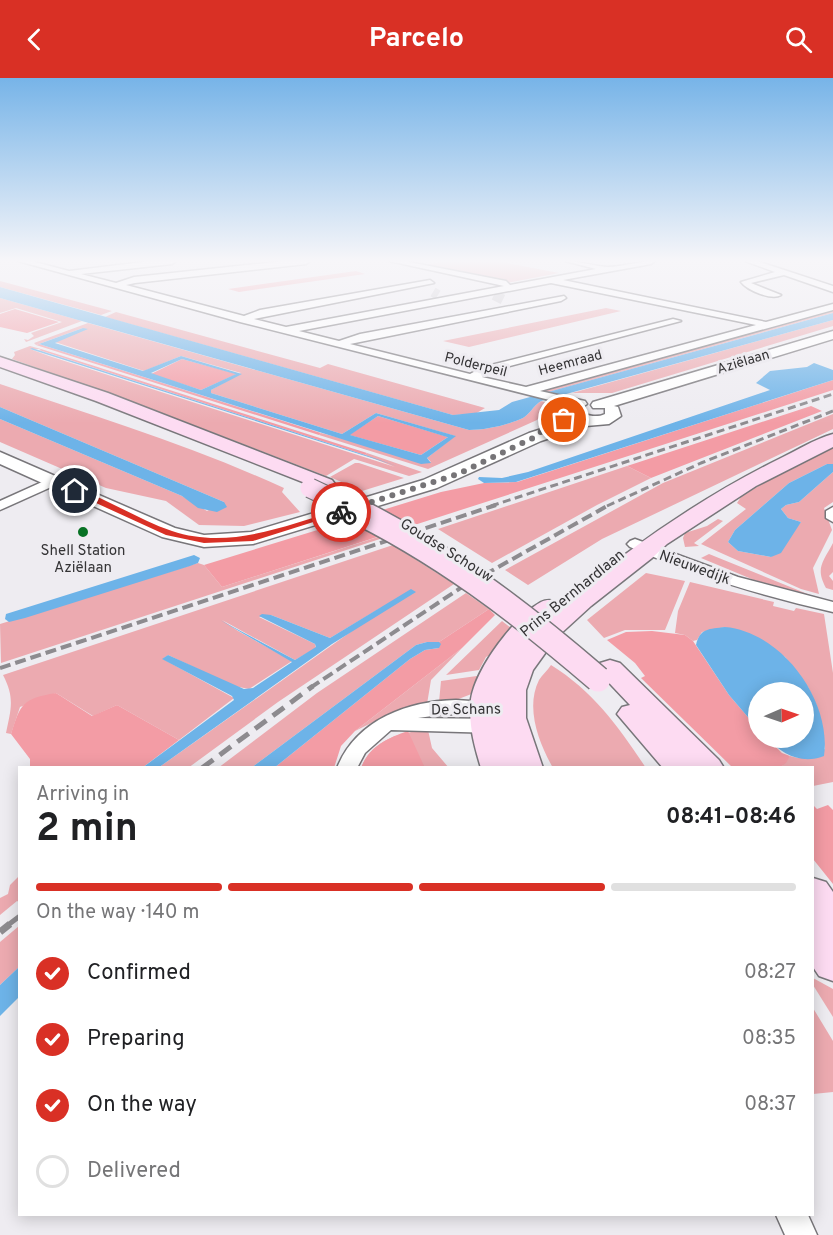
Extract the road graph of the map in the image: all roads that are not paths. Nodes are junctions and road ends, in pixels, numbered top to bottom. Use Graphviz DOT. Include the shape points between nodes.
graph roads {
  1 [pos="224,315"];
  2 [pos="255,315"];
  3 [pos="343,315"];
  4 [pos="471,315"];
  5 [pos="723,315"];
  6 [pos="802,315"];
  7 [pos="243,320"];
  8 [pos="676,321"];
  9 [pos="768,324"];
  10 [pos="658,326"];
  11 [pos="286,330"];
  12 [pos="833,334"];
  13 [pos="697,344"];
  14 [pos="340,345"];
  15 [pos="0,362"];
  16 [pos="0,372"];
  17 [pos="471,378"];
  18 [pos="524,391"];
  19 [pos="577,412"];
  20 [pos="833,440"];
  21 [pos="0,457"];
  22 [pos="53,481"];
  23 [pos="317,486"];
  24 [pos="0,506"];
  25 [pos="833,512"];
  26 [pos="833,518"];
  27 [pos="648,545"];
  28 [pos="833,607"];
  29 [pos="604,674"];
  30 [pos="498,717"];
  31 [pos="347,766"];
  32 [pos="497,766"];
  33 [pos="526,766"];
  34 [pos="679,766"];
  35 [pos="706,766"];
  36 [pos="814,894"];
  37 [pos="833,919"];
  38 [pos="792,1216"];
  39 [pos="801,1235"];
  1 -- 7 [label="street, Polderpeil"];
  2 -- 7 [label="street"];
  3 -- 11 [label="street"];
  4 -- 14 [label="street" via="360,337"];
  5 -- 9 [label="street"];
  6 -- 9 [label="street, Heemraad"];
  7 -- 11 [label="street, Polderpeil"];
  8 -- 10 [label="street"];
  9 -- 13 [label="street, Heemraad"];
  10 -- 13 [label="street"];
  10 -- 17 [label="street" via="487,369"];
  11 -- 14 [label="street, Polderpeil"];
  12 -- 19 [label="street, Aziëlaan" via="606,407 614,414 609,419"];
  13 -- 18 [label="street, Heemraad"];
  14 -- 17 [label="street, Polderpeil"];
  15 -- 23 [label="main road, Goudse Schouw" via="102,398"];
  16 -- 23 [label="main road, Goudse Schouw"];
  17 -- 18 [label="street, Polderpeil"];
  18 -- 19 [label="street, Polderpeil"];
  19 -- 22 [label="street" via="535,437 430,484 232,541 204,541 169,533"];
  20 -- 27 [label="main road, Prins Bernhardlaan" via="749,482"];
  21 -- 22 [label="street"];
  22 -- 24 [label="street"];
  23 -- 29 [label="main road, Goudse Schouw, bridge" via="467,575"];
  25 -- 26 [label="street"];
  27 -- 28 [label="street, Nieuwedijk" via="701,571"];
  27 -- 30 [label="main road, Prins Bernhardlaan" via="574,588 510,644 495,668"];
  29 -- 34 [label="main road, Goudse Schouw"];
  29 -- 35 [label="main road, Goudse Schouw" via="663,720"];
  30 -- 31 [label="street, De Schans" via="389,724 358,746"];
  30 -- 32 [label="main road, Prins Bernhardlaan"];
  30 -- 33 [label="main road"];
  36 -- 37 [label="main road"];
  38 -- 39 [label="street"];
}
